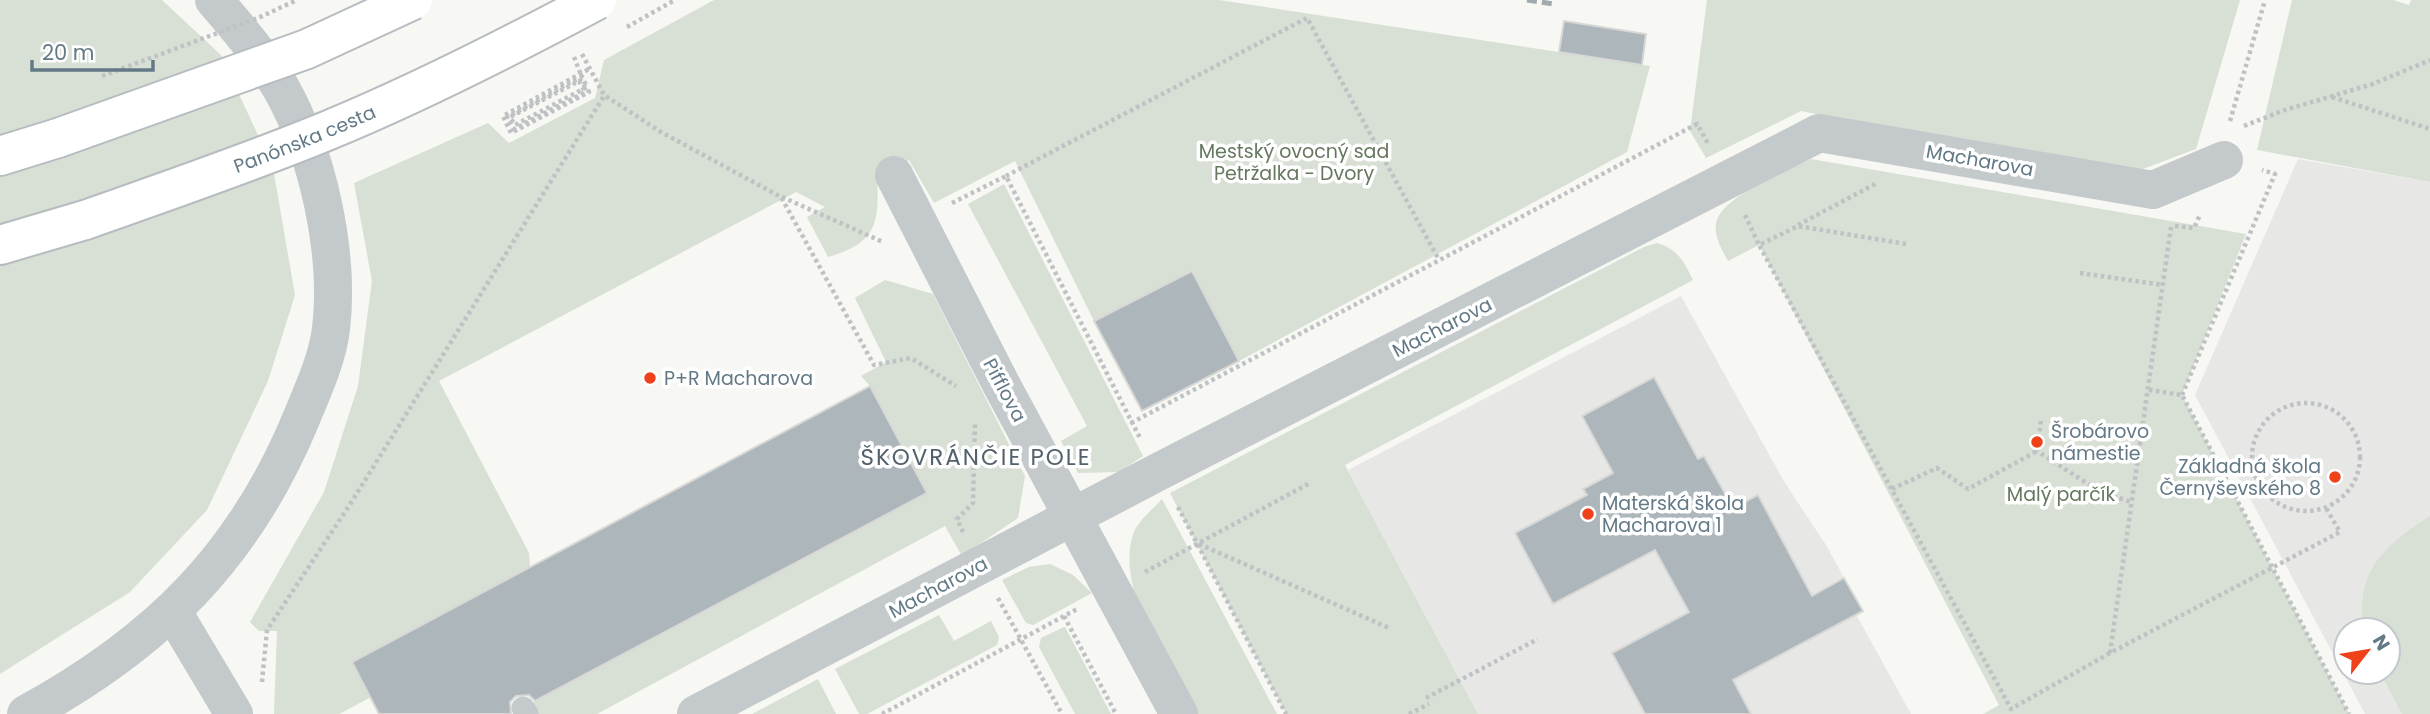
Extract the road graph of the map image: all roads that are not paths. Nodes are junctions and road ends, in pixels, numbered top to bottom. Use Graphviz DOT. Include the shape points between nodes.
graph roads {
  1 [pos="214,0"];
  2 [pos="413,0"];
  3 [pos="597,0"];
  4 [pos="2224,151"];
  5 [pos="0,156"];
  6 [pos="894,175"];
  7 [pos="0,245"];
  8 [pos="1074,517"];
  9 [pos="173,612"];
  10 [pos="247,704"];
  11 [pos="26,714"];
  12 [pos="696,714"];
  13 [pos="1179,714"];
  1 -- 9 [label="street" via="248,39 282,90 318,183 330,249 331,330 323,366 291,442 247,524"];
  2 -- 5 [label="main road, bridge" via="307,49"];
  3 -- 7 [label="main road, Panónska cesta, bridge" via="451,75 332,129 209,177"];
  4 -- 8 [label="street, Macharova" via="2153,190 1819,133"];
  6 -- 8 [label="street, Pifflova" via="903,232"];
  8 -- 12 [label="street, Macharova"];
  8 -- 13 [label="street, Pifflova"];
  9 -- 10 [label="street"];
  9 -- 11 [label="street" via="110,663"];
}
